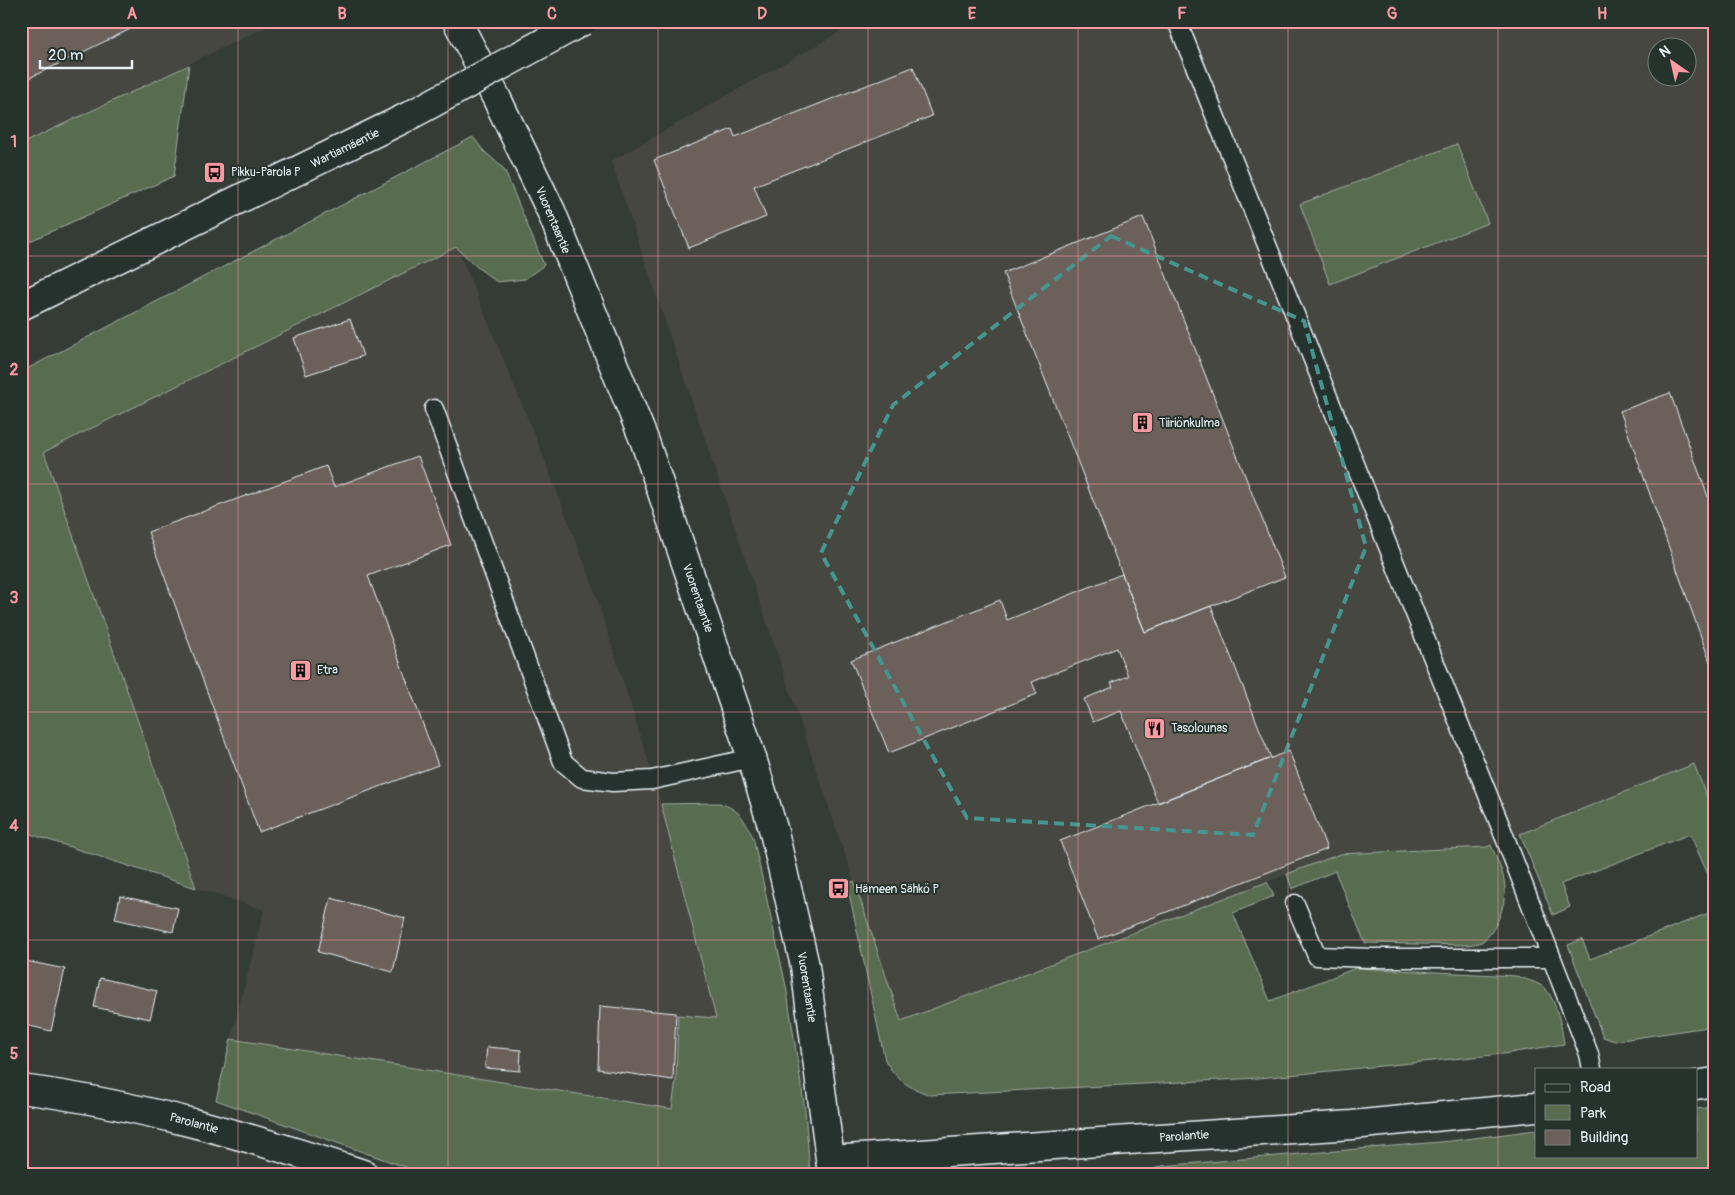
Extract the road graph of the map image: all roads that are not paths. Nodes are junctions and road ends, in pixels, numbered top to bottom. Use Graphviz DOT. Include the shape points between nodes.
graph roads {
  1 [pos="457,21"];
  2 [pos="583,21"];
  3 [pos="1177,21"];
  4 [pos="21,306"];
  5 [pos="434,408"];
  6 [pos="752,758"];
  7 [pos="1295,904"];
  8 [pos="1551,958"];
  9 [pos="1592,1068"];
  10 [pos="1714,1082"];
  11 [pos="1698,1085"];
  12 [pos="21,1089"];
  13 [pos="1535,1107"];
  14 [pos="832,1167"];
  15 [pos="363,1174"];
  1 -- 6 [label="main road, Vuorentaantie" via="551,211 645,442"];
  2 -- 4 [label="main road, Wartiamäentie, bridge" via="407,117"];
  3 -- 8 [label="lane"];
  5 -- 6 [label="lane" via="563,762 582,778 613,782 652,780"];
  6 -- 14 [label="main road, Vuorentaantie" via="774,832 805,966"];
  7 -- 8 [label="lane" via="1317,956"];
  8 -- 9 [label="lane"];
  10 -- 11 [label="main road"];
  12 -- 15 [label="main road, Parolantie" via="162,1115 286,1148"];
  13 -- 14 [label="main road, Parolantie"];
}
